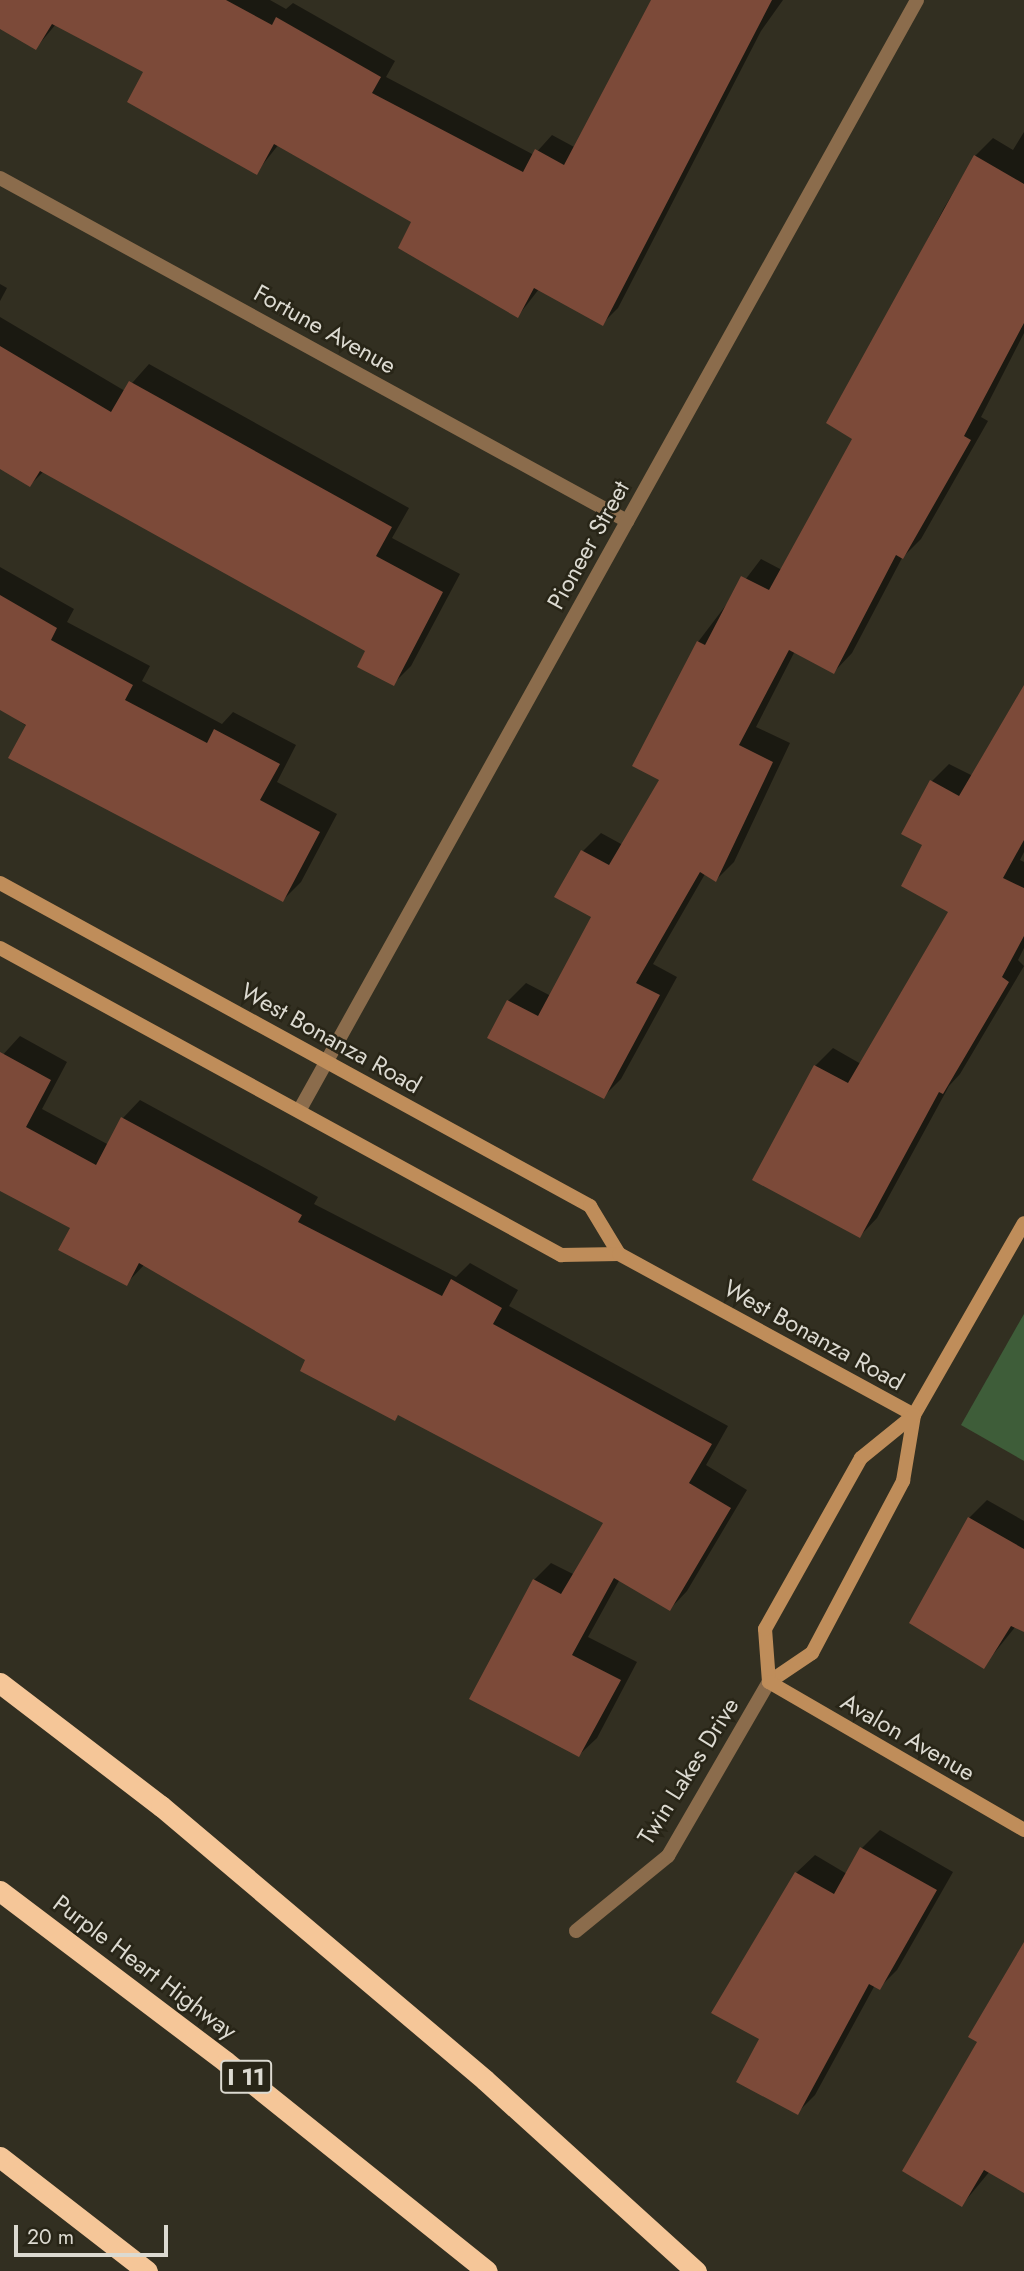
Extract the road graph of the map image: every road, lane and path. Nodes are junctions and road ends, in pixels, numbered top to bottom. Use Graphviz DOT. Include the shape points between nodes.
graph roads {
  1 [pos="917,0"];
  2 [pos="0,178"];
  3 [pos="627,521"];
  4 [pos="0,883"];
  5 [pos="0,948"];
  6 [pos="326,1061"];
  7 [pos="299,1111"];
  8 [pos="1024,1223"];
  9 [pos="620,1254"];
  10 [pos="914,1415"];
  11 [pos="769,1682"];
  12 [pos="0,1683"];
  13 [pos="1024,1830"];
  14 [pos="0,1891"];
  15 [pos="576,1931"];
  16 [pos="0,2157"];
  17 [pos="147,2271"];
  18 [pos="487,2271"];
  19 [pos="696,2271"];
  1 -- 3 [label="street, Pioneer Street"];
  2 -- 3 [label="street, Fortune Avenue"];
  3 -- 6 [label="street, Pioneer Street"];
  4 -- 6 [label="street, West Bonanza Road"];
  5 -- 7 [label="street, West Bonanza Road"];
  6 -- 7 [label="street, Pioneer Street"];
  6 -- 9 [label="street, West Bonanza Road" via="590,1206"];
  7 -- 9 [label="street, West Bonanza Road" via="561,1255"];
  8 -- 10 [label="street, Twin Lakes Drive"];
  9 -- 10 [label="street, West Bonanza Road"];
  10 -- 11 [label="street, Twin Lakes Drive" via="903,1481 812,1653"];
  10 -- 11 [label="street, Twin Lakes Drive" via="861,1458 765,1629"];
  11 -- 13 [label="street, Avalon Avenue"];
  11 -- 15 [label="street, Twin Lakes Drive" via="668,1856"];
  12 -- 19 [label="highway" via="172,1815 485,2080"];
  14 -- 18 [label="highway, Purple Heart Highway / I 11" via="184,2029"];
  16 -- 17 [label="highway"];
}
